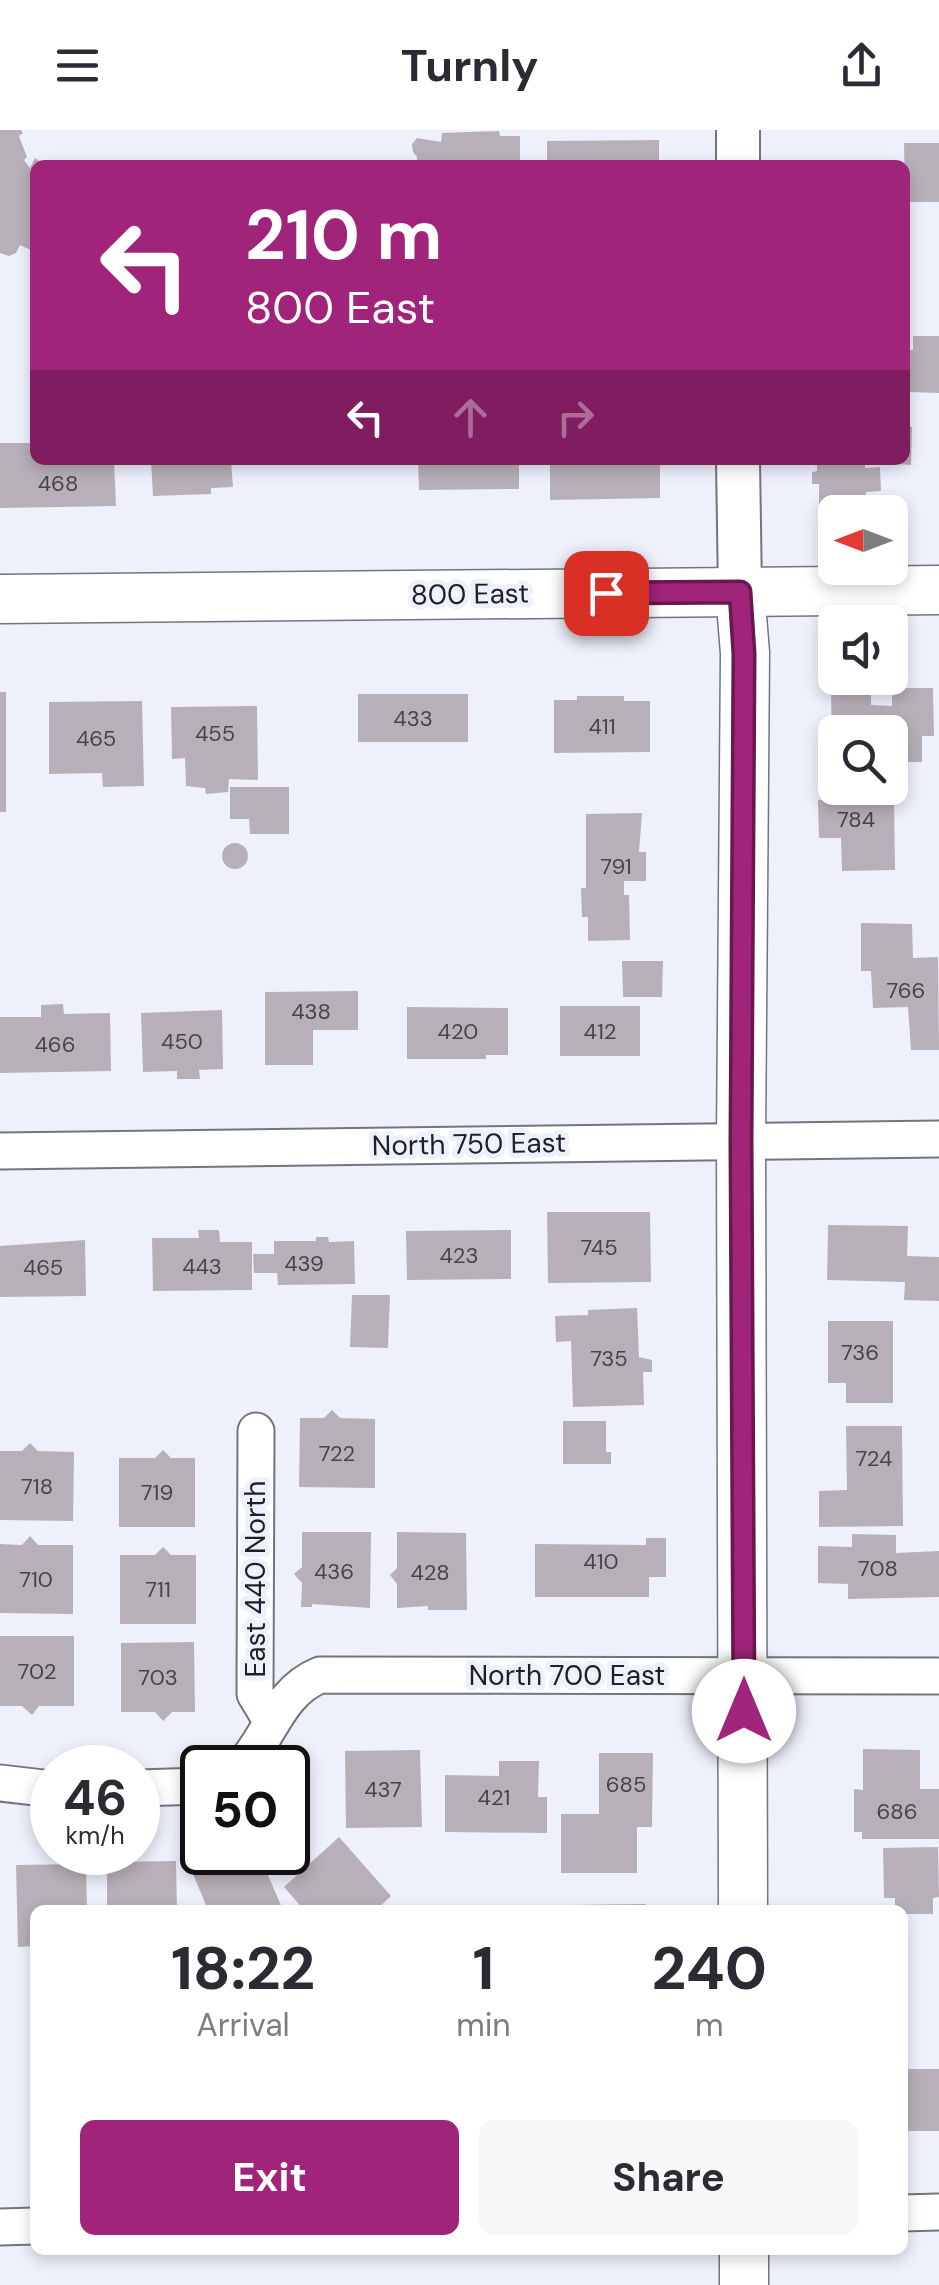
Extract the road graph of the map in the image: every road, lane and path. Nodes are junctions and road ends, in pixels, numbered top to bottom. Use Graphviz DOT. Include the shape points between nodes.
graph roads {
  1 [pos="738,130"];
  2 [pos="738,160"];
  3 [pos="738,465"];
  4 [pos="939,590"];
  5 [pos="740,592"];
  6 [pos="0,599"];
  7 [pos="741,1140"];
  8 [pos="939,1140"];
  9 [pos="0,1151"];
  10 [pos="256,1431"];
  11 [pos="744,1676"];
  12 [pos="939,1676"];
  13 [pos="272,1722"];
  14 [pos="256,1745"];
  15 [pos="0,1783"];
  16 [pos="30,1786"];
  17 [pos="744,1905"];
  18 [pos="939,2212"];
  19 [pos="908,2213"];
  20 [pos="0,2226"];
  21 [pos="30,2226"];
  22 [pos="744,2255"];
  23 [pos="744,2285"];
  1 -- 2 [label="street"];
  3 -- 5 [label="street"];
  4 -- 5 [label="main road, 800 East"];
  5 -- 6 [label="main road, 800 East"];
  5 -- 7 [label="main road"];
  7 -- 8 [label="street, North 750 East"];
  7 -- 9 [label="street, North 750 East"];
  7 -- 11 [label="main road"];
  10 -- 13 [label="street, East 440 North" via="255,1694"];
  11 -- 12 [label="street, North 700 East"];
  11 -- 13 [label="street, North 700 East" via="320,1675 288,1695"];
  11 -- 17 [label="main road"];
  13 -- 14 [label="street, North 700 East"];
  15 -- 16 [label="street"];
  18 -- 19 [label="street"];
  20 -- 21 [label="street"];
  22 -- 23 [label="main road"];
}
